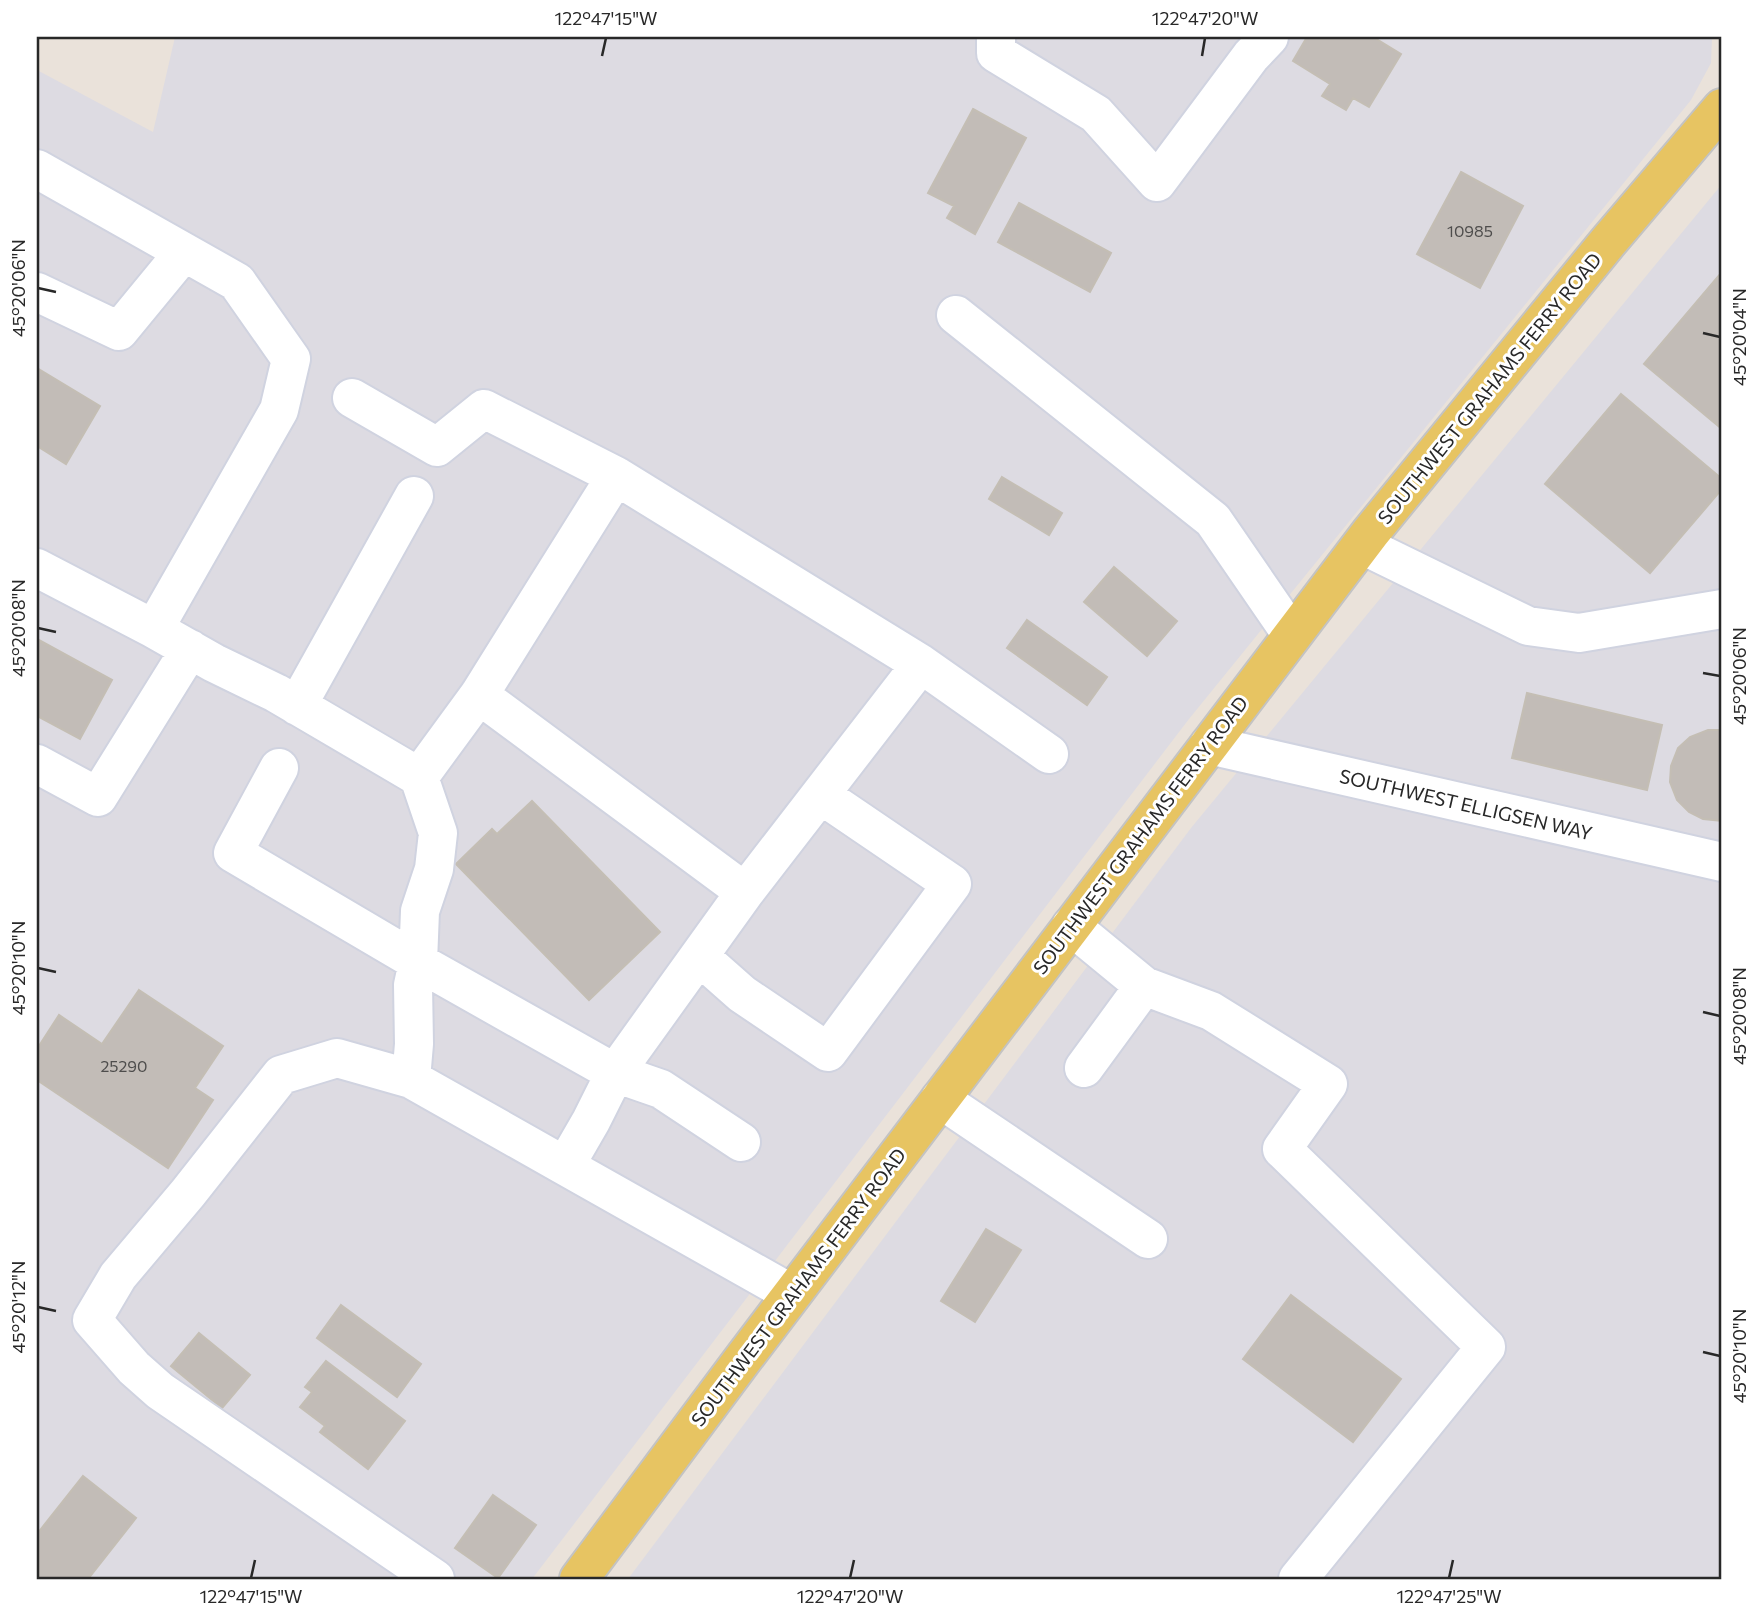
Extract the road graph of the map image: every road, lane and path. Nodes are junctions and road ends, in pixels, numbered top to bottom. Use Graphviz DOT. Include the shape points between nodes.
graph roads {
  1 [pos="996,37"];
  2 [pos="1269,37"];
  3 [pos="1722,108"];
  4 [pos="37,169"];
  5 [pos="184,252"];
  6 [pos="37,292"];
  7 [pos="956,315"];
  8 [pos="352,398"];
  9 [pos="616,477"];
  10 [pos="414,496"];
  11 [pos="1362,545"];
  12 [pos="37,568"];
  13 [pos="1722,609"];
  14 [pos="154,629"];
  15 [pos="1293,635"];
  16 [pos="190,649"];
  17 [pos="920,664"];
  18 [pos="478,695"];
  19 [pos="297,706"];
  20 [pos="1209,745"];
  21 [pos="1049,754"];
  22 [pos="37,764"];
  23 [pos="279,768"];
  24 [pos="419,777"];
  25 [pos="821,795"];
  26 [pos="1722,862"];
  27 [pos="745,892"];
  28 [pos="1071,926"];
  29 [pos="699,956"];
  30 [pos="418,962"];
  31 [pos="1144,986"];
  32 [pos="1083,1068"];
  33 [pos="615,1073"];
  34 [pos="411,1079"];
  35 [pos="940,1099"];
  36 [pos="741,1142"];
  37 [pos="565,1166"];
  38 [pos="1148,1239"];
  39 [pos="792,1294"];
  40 [pos="435,1579"];
  41 [pos="579,1579"];
  42 [pos="1297,1579"];
  1 -- 2 [label="street" via="996,53 1096,114 1157,182"];
  3 -- 11 [label="main road, SOUTHWEST GRAHAMS FERRY ROAD"];
  4 -- 5 [label="street"];
  5 -- 6 [label="street" via="120,331"];
  5 -- 14 [label="street" via="237,282 291,359 279,410"];
  7 -- 15 [label="street" via="1213,520"];
  8 -- 9 [label="street" via="437,447 484,409"];
  9 -- 17 [label="street"];
  9 -- 18 [label="street"];
  10 -- 19 [label="street"];
  11 -- 13 [label="street" via="1528,626 1579,633"];
  11 -- 15 [label="main road, SOUTHWEST GRAHAMS FERRY ROAD"];
  12 -- 14 [label="street"];
  14 -- 16 [label="street"];
  15 -- 20 [label="main road, SOUTHWEST GRAHAMS FERRY ROAD"];
  16 -- 19 [label="street"];
  16 -- 22 [label="street" via="98,797"];
  17 -- 21 [label="street"];
  17 -- 25 [label="street"];
  18 -- 24 [label="street"];
  18 -- 27 [label="street"];
  19 -- 24 [label="street"];
  20 -- 26 [label="street, SOUTHWEST ELLIGSEN WAY"];
  20 -- 28 [label="main road, SOUTHWEST GRAHAMS FERRY ROAD"];
  23 -- 30 [label="street" via="233,853"];
  24 -- 30 [label="street" via="438,833 434,869 421,911"];
  25 -- 27 [label="street"];
  25 -- 29 [label="street" via="952,884 828,1052 742,994"];
  27 -- 29 [label="street"];
  28 -- 31 [label="street"];
  28 -- 35 [label="main road, SOUTHWEST GRAHAMS FERRY ROAD"];
  29 -- 33 [label="street"];
  30 -- 33 [label="street"];
  30 -- 34 [label="street" via="413,985"];
  31 -- 32 [label="street"];
  31 -- 42 [label="street" via="1211,1011 1328,1084 1282,1149 1486,1347"];
  33 -- 36 [label="street" via="661,1089"];
  33 -- 37 [label="street"];
  34 -- 37 [label="street"];
  34 -- 40 [label="street" via="337,1058 281,1075 118,1276 92,1320 160,1391"];
  35 -- 38 [label="street"];
  35 -- 39 [label="main road, SOUTHWEST GRAHAMS FERRY ROAD"];
  37 -- 39 [label="street"];
  39 -- 41 [label="main road, SOUTHWEST GRAHAMS FERRY ROAD"];
}
